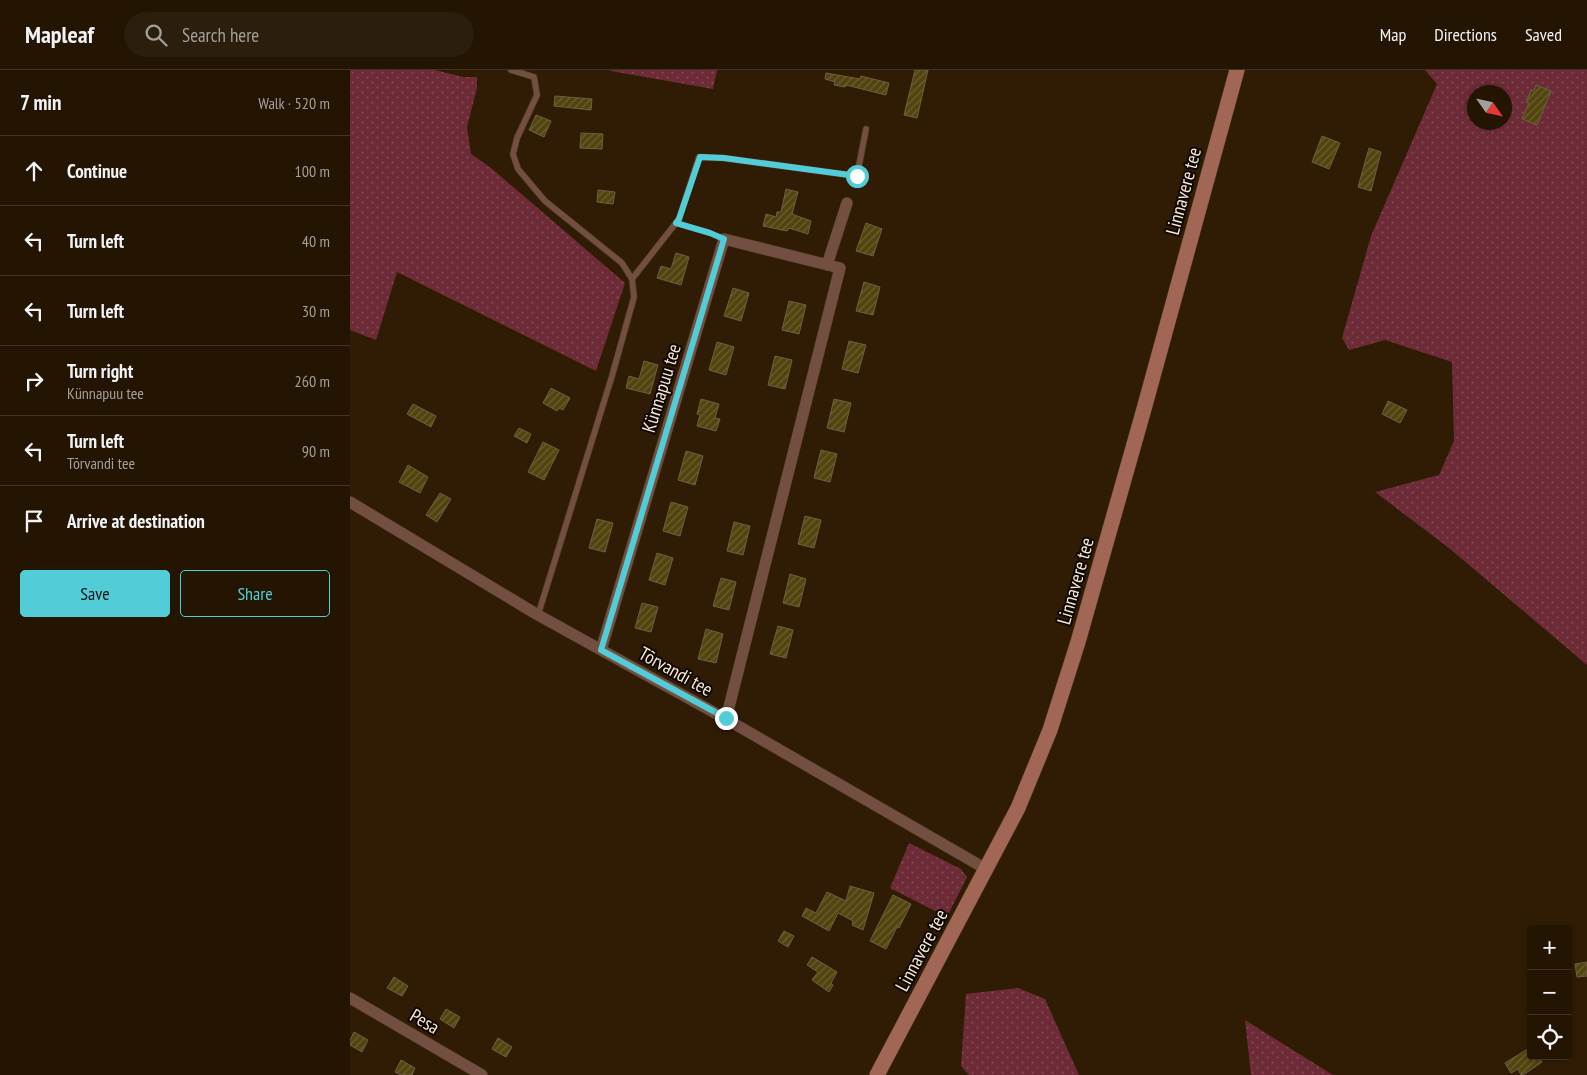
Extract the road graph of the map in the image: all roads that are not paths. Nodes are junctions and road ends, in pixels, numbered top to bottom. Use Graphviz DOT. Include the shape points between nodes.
graph roads {
  1 [pos="511,70"];
  2 [pos="1236,70"];
  3 [pos="866,129"];
  4 [pos="847,203"];
  5 [pos="827,265"];
  6 [pos="632,279"];
  7 [pos="350,502"];
  8 [pos="538,615"];
  9 [pos="601,650"];
  10 [pos="726,718"];
  11 [pos="986,869"];
  12 [pos="350,998"];
  13 [pos="482,1075"];
  14 [pos="877,1075"];
  1 -- 6 [label="lane" via="534,77 537,95 517,138 513,154 518,169 545,201 622,263"];
  2 -- 11 [label="street, Linnavere tee" via="1078,642 1050,730 1018,808"];
  3 -- 6 [label="lane" via="857,176 700,157 679,219"];
  4 -- 5 [label="street"];
  5 -- 9 [label="street, Künnapuu tee" via="724,239"];
  5 -- 10 [label="street" via="840,268"];
  6 -- 8 [label="lane" via="634,297 612,376"];
  7 -- 8 [label="street, Tõrvandi tee"];
  8 -- 9 [label="street, Tõrvandi tee"];
  9 -- 10 [label="street, Tõrvandi tee"];
  10 -- 11 [label="street, Tõrvandi tee"];
  11 -- 14 [label="street, Linnavere tee"];
  12 -- 13 [label="street, Pesa"];
}
